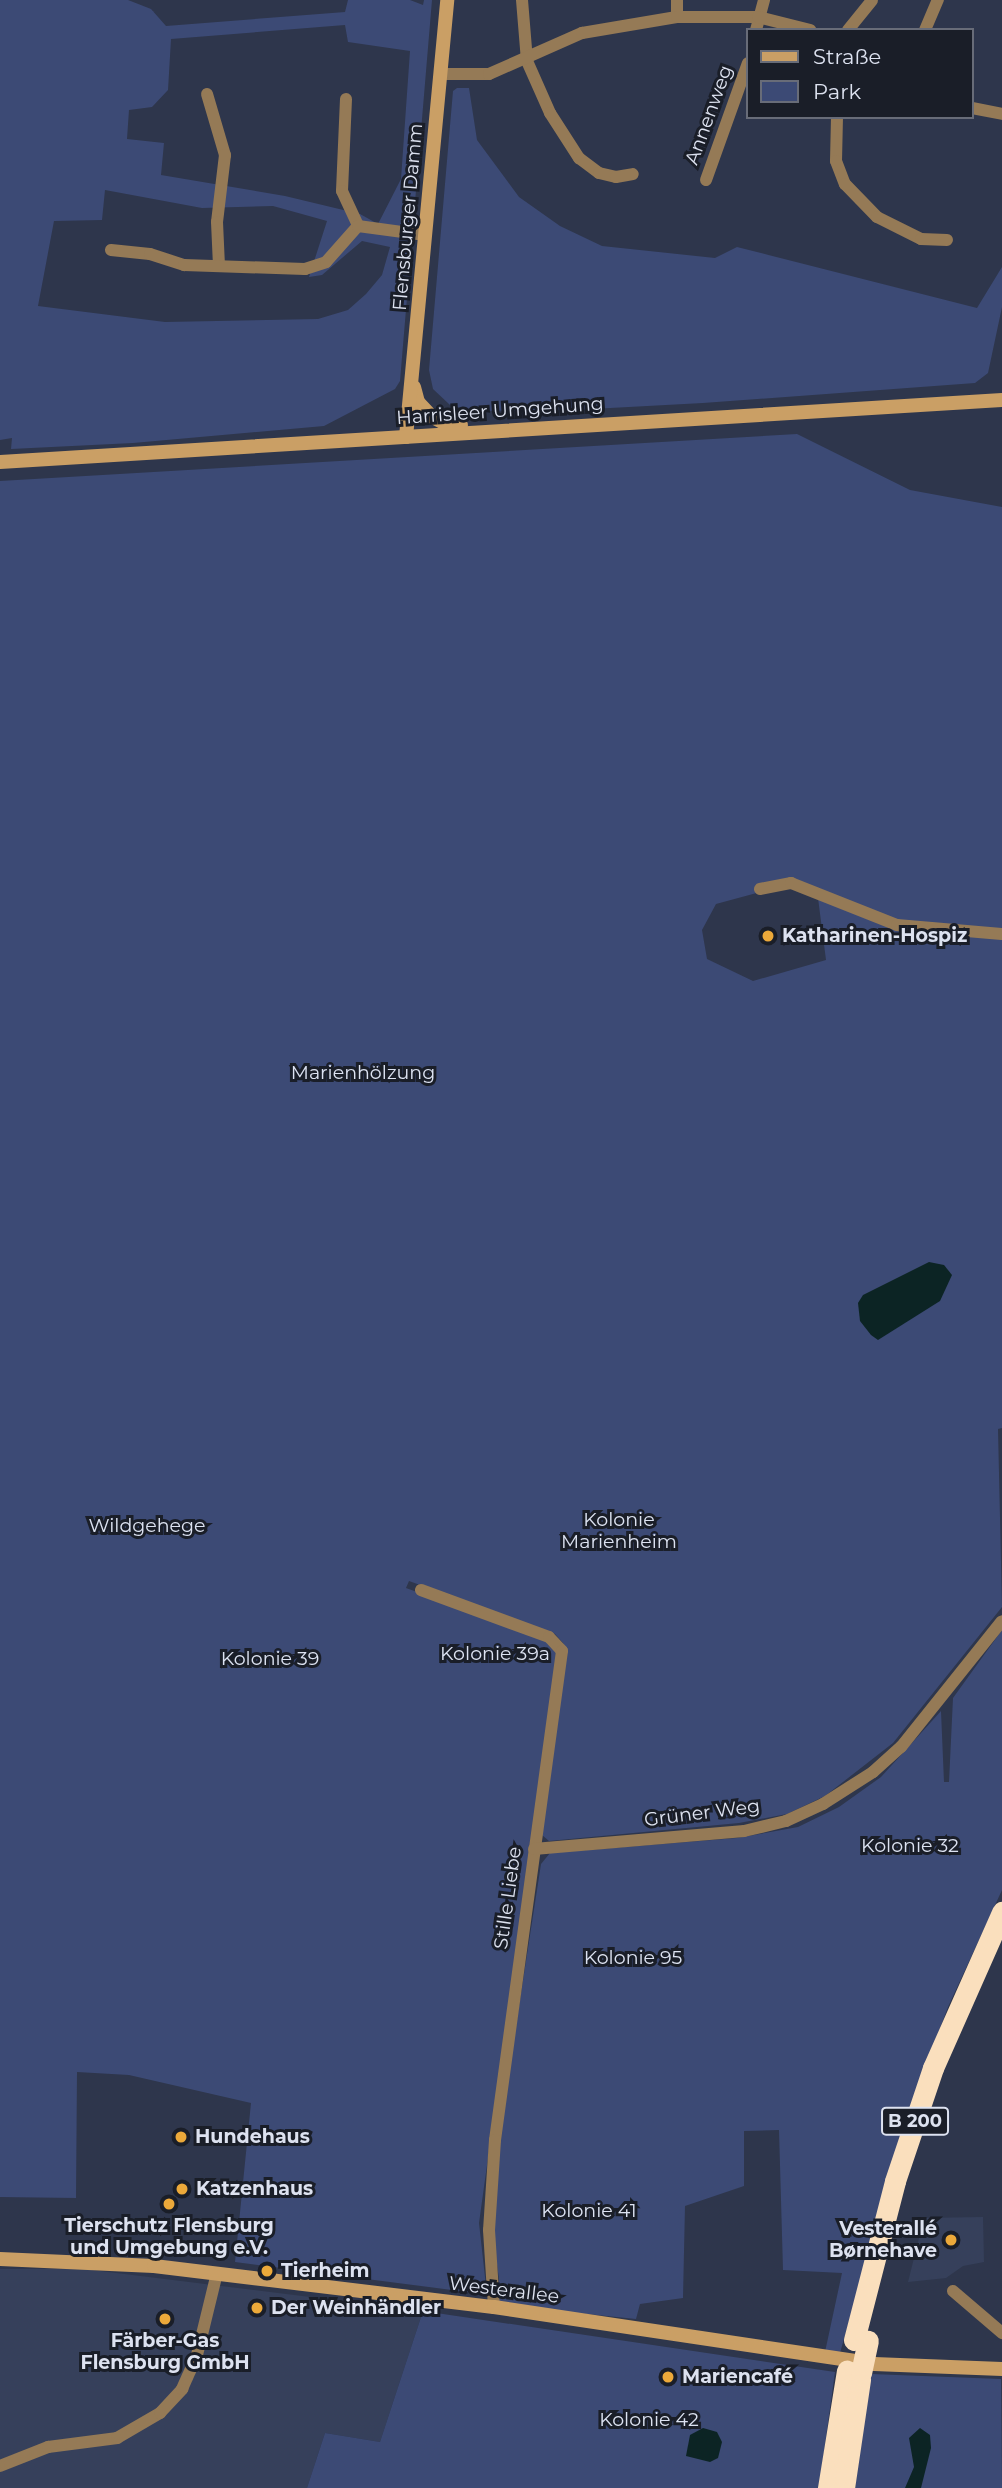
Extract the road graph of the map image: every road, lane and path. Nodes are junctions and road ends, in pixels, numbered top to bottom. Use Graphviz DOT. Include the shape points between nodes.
graph roads {
  1 [pos="447,0"];
  2 [pos="522,0"];
  3 [pos="677,0"];
  4 [pos="764,0"];
  5 [pos="872,0"];
  6 [pos="938,0"];
  7 [pos="677,17"];
  8 [pos="757,23"];
  9 [pos="795,28"];
  10 [pos="850,28"];
  11 [pos="926,28"];
  12 [pos="527,61"];
  13 [pos="746,70"];
  14 [pos="441,74"];
  15 [pos="207,94"];
  16 [pos="346,99"];
  17 [pos="974,108"];
  18 [pos="1002,114"];
  19 [pos="837,119"];
  20 [pos="633,174"];
  21 [pos="706,180"];
  22 [pos="358,226"];
  23 [pos="425,235"];
  24 [pos="947,240"];
  25 [pos="111,250"];
  26 [pos="219,266"];
  27 [pos="413,379"];
  28 [pos="1002,400"];
  29 [pos="537,427"];
  30 [pos="406,436"];
  31 [pos="0,462"];
  32 [pos="760,889"];
  33 [pos="1002,934"];
  34 [pos="421,1590"];
  35 [pos="1002,1621"];
  36 [pos="534,1849"];
  37 [pos="1002,1912"];
  38 [pos="1002,1940"];
  39 [pos="0,2259"];
  40 [pos="217,2273"];
  41 [pos="953,2291"];
  42 [pos="494,2307"];
  43 [pos="1002,2333"];
  44 [pos="861,2341"];
  45 [pos="1002,2369"];
  46 [pos="854,2372"];
  47 [pos="0,2466"];
  48 [pos="828,2488"];
  49 [pos="845,2488"];
  1 -- 14 [label="street, Flensburger Damm"];
  2 -- 12 [label="street"];
  3 -- 7 [label="street"];
  4 -- 8 [label="street"];
  5 -- 10 [label="street"];
  6 -- 11 [label="street"];
  7 -- 8 [label="street"];
  7 -- 12 [label="street" via="582,33"];
  8 -- 9 [label="street"];
  12 -- 14 [label="street" via="489,74"];
  12 -- 20 [label="street" via="550,113 579,158 600,173 616,177"];
  13 -- 21 [label="street, Annenweg"];
  14 -- 23 [label="street, Flensburger Damm"];
  15 -- 26 [label="street" via="225,155 217,222"];
  16 -- 22 [label="street" via="342,191"];
  17 -- 18 [label="street"];
  19 -- 24 [label="street" via="836,161 845,184 877,217 921,239"];
  22 -- 23 [label="street"];
  22 -- 26 [label="street" via="320,266"];
  23 -- 27 [label="street, Flensburger Damm"];
  25 -- 26 [label="street" via="150,254 184,265"];
  27 -- 29 [label="street" via="423,409 446,424 509,421"];
  27 -- 30 [label="street, Flensburger Damm"];
  28 -- 29 [label="street, Harrisleer Umgehung"];
  29 -- 30 [label="street, Harrisleer Umgehung"];
  30 -- 31 [label="street, Harrisleer Umgehung"];
  32 -- 33 [label="street" via="791,883 897,925"];
  34 -- 36 [label="street, Stille Liebe" via="560,1645"];
  35 -- 36 [label="street, Grüner Weg" via="901,1746 873,1772 823,1804 786,1821 744,1831"];
  36 -- 42 [label="street, Stille Liebe" via="495,2140 489,2230"];
  37 -- 44 [label="highway, B 200" via="933,2068 895,2181"];
  38 -- 44 [label="highway, B 200" via="946,2071 907,2181"];
  39 -- 40 [label="street, Westerallee" via="81,2260"];
  40 -- 42 [label="street, Westerallee"];
  40 -- 47 [label="street" via="197,2355 181,2389 160,2413 117,2438 48,2447"];
  41 -- 43 [label="street"];
  42 -- 45 [label="street, Westerallee" via="874,2364"];
  44 -- 46 [label="highway, B 200"];
  46 -- 48 [label="highway, B 200"];
  46 -- 49 [label="highway, B 200"];
}
